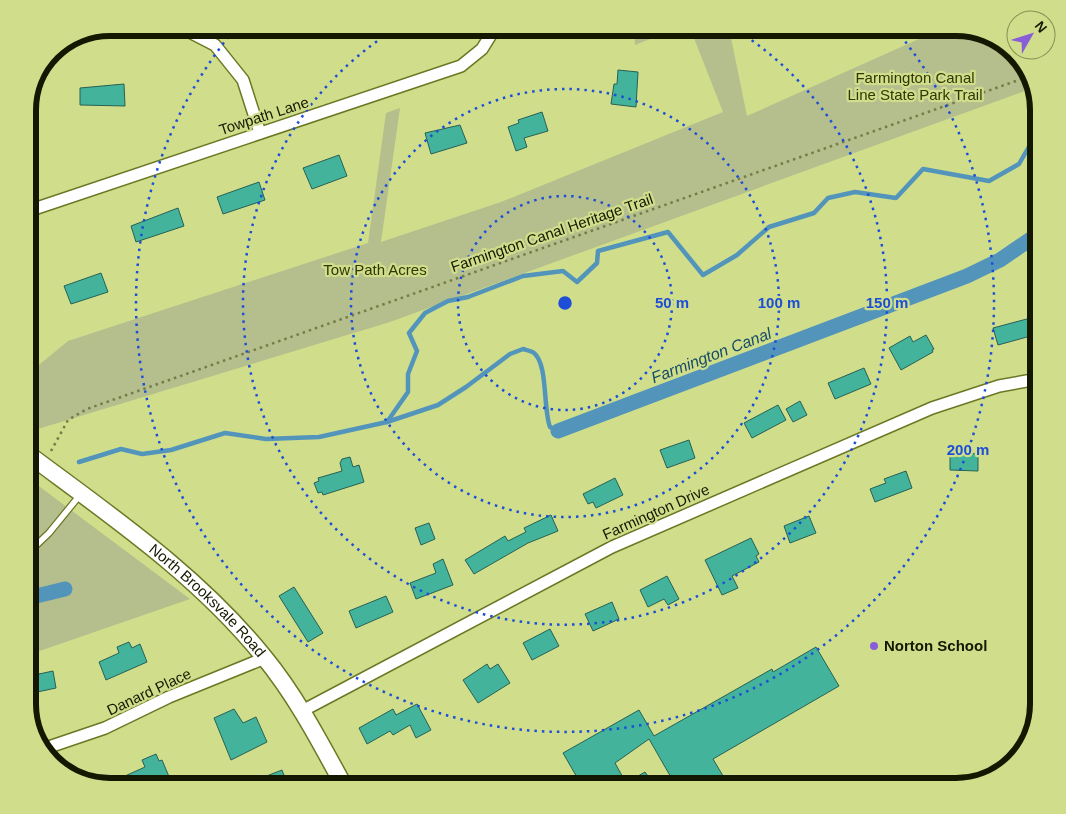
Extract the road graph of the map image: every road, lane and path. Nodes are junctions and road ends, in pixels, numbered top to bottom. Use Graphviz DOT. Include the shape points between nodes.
graph roads {
  1 [pos="198,36"];
  2 [pos="490,36"];
  3 [pos="1022,79"];
  4 [pos="260,133"];
  5 [pos="36,208"];
  6 [pos="1030,380"];
  7 [pos="36,460"];
  8 [pos="43,466"];
  9 [pos="81,493"];
  10 [pos="36,545"];
  11 [pos="265,658"];
  12 [pos="302,711"];
  13 [pos="50,746"];
  14 [pos="340,778"];
  1 -- 4 [label="street" via="215,45 243,80"];
  2 -- 4 [label="street, Towpath Lane" via="482,49 461,66"];
  3 -- 8 [label="path, Farmington Canal Heritage Trail" via="87,409 68,420"];
  4 -- 5 [label="street, Towpath Lane"];
  6 -- 12 [label="street, Farmington Drive" via="999,386 932,408 612,547"];
  7 -- 8 [label="main road, North Brooksvale Road"];
  8 -- 9 [label="main road, North Brooksvale Road"];
  9 -- 10 [label="lane"];
  9 -- 11 [label="main road, North Brooksvale Road" via="198,586"];
  11 -- 12 [label="main road, North Brooksvale Road"];
  11 -- 13 [label="street, Danard Place" via="169,697 105,728"];
  12 -- 14 [label="main road, North Brooksvale Road"];
}
